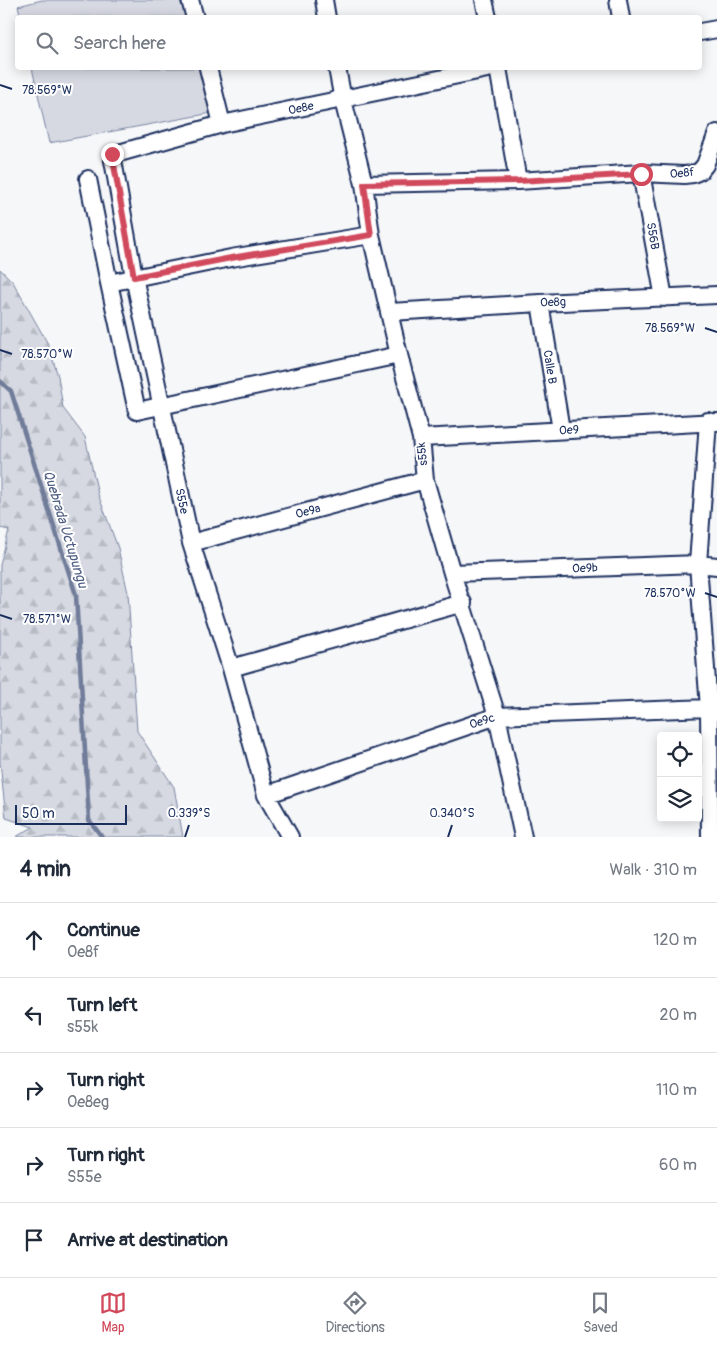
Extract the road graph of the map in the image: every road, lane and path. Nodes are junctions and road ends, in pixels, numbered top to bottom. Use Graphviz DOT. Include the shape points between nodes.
graph roads {
  1 [pos="190,0"];
  2 [pos="324,0"];
  3 [pos="484,0"];
  4 [pos="618,0"];
  5 [pos="194,15"];
  6 [pos="326,15"];
  7 [pos="487,15"];
  8 [pos="620,15"];
  9 [pos="717,29"];
  10 [pos="702,32"];
  11 [pos="208,70"];
  12 [pos="336,70"];
  13 [pos="483,70"];
  14 [pos="498,70"];
  15 [pos="343,100"];
  16 [pos="222,124"];
  17 [pos="717,133"];
  18 [pos="112,154"];
  19 [pos="641,174"];
  20 [pos="88,179"];
  21 [pos="518,181"];
  22 [pos="364,184"];
  23 [pos="371,235"];
  24 [pos="134,277"];
  25 [pos="109,283"];
  26 [pos="717,295"];
  27 [pos="664,298"];
  28 [pos="540,303"];
  29 [pos="390,312"];
  30 [pos="399,355"];
  31 [pos="161,405"];
  32 [pos="713,422"];
  33 [pos="561,430"];
  34 [pos="421,438"];
  35 [pos="425,480"];
  36 [pos="191,543"];
  37 [pos="698,564"];
  38 [pos="717,566"];
  39 [pos="452,573"];
  40 [pos="463,603"];
  41 [pos="232,668"];
  42 [pos="709,708"];
  43 [pos="497,716"];
  44 [pos="266,795"];
  45 [pos="290,837"];
  46 [pos="523,837"];
  47 [pos="710,837"];
  1 -- 5 [label="street"];
  2 -- 6 [label="street"];
  3 -- 7 [label="street"];
  4 -- 8 [label="street"];
  9 -- 10 [label="street"];
  11 -- 16 [label="street"];
  12 -- 15 [label="street, s55k"];
  13 -- 15 [label="street, Oe8e"];
  14 -- 21 [label="street"];
  15 -- 16 [label="street, Oe8e"];
  15 -- 22 [label="street, s55k"];
  16 -- 18 [label="street, Oe8e"];
  17 -- 19 [label="street, Oe8f" via="700,171 684,175"];
  18 -- 24 [label="street, S55e"];
  19 -- 21 [label="street, Oe8f"];
  19 -- 27 [label="street, S56B"];
  20 -- 25 [label="street"];
  21 -- 22 [label="street, Oe8f"];
  22 -- 23 [label="street, s55k"];
  23 -- 24 [label="street"];
  23 -- 29 [label="street, s55k"];
  24 -- 25 [label="street"];
  24 -- 31 [label="street, S55e"];
  25 -- 31 [label="street" via="137,411"];
  26 -- 27 [label="street, Oe8g"];
  27 -- 28 [label="street, Oe8g"];
  28 -- 29 [label="street, Oe8g"];
  28 -- 33 [label="street, Calle B"];
  29 -- 30 [label="street, s55k"];
  30 -- 31 [label="street"];
  30 -- 34 [label="street, s55k"];
  31 -- 36 [label="street, S55e"];
  32 -- 33 [label="street, Oe9"];
  32 -- 37 [label="street"];
  33 -- 34 [label="street, Oe9"];
  34 -- 35 [label="street, s55k"];
  35 -- 36 [label="street, Oe9a"];
  35 -- 39 [label="street, s55k"];
  36 -- 41 [label="street, S55e"];
  37 -- 38 [label="street, Oe9b"];
  37 -- 39 [label="street, Oe9b"];
  37 -- 42 [label="street"];
  39 -- 40 [label="street, s55k"];
  40 -- 41 [label="street"];
  40 -- 43 [label="street, s55k"];
  41 -- 44 [label="street, S55e"];
  42 -- 43 [label="street, Oe9c"];
  42 -- 47 [label="street"];
  43 -- 44 [label="street, Oe9c"];
  43 -- 46 [label="street, s55k"];
  44 -- 45 [label="street, S55e"];
}
